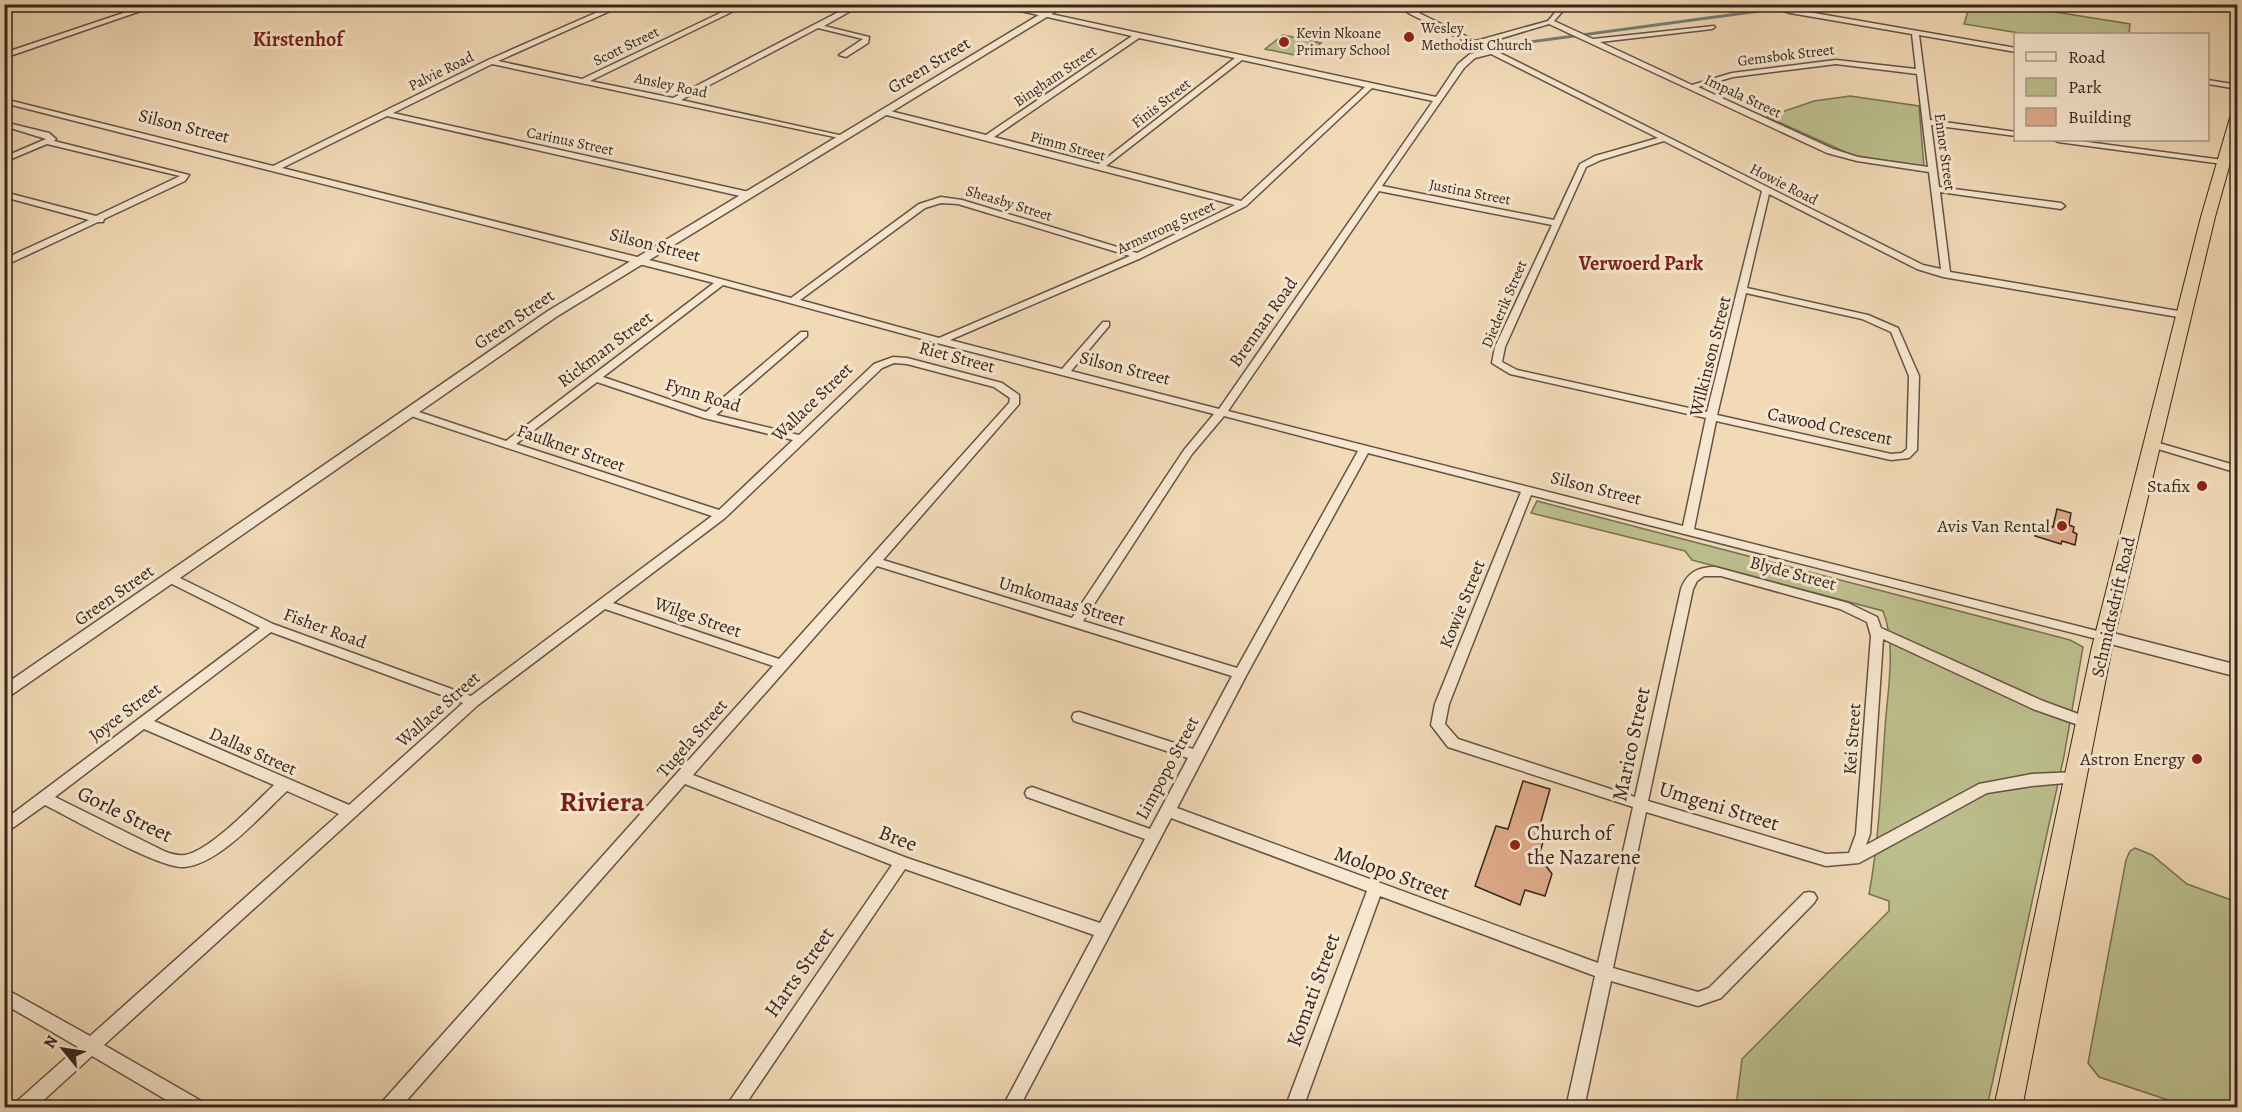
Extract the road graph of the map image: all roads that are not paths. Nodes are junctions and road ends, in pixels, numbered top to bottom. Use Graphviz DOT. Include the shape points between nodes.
graph roads {
  1 [pos="158,4"];
  2 [pos="622,4"];
  3 [pos="745,4"];
  4 [pos="860,4"];
  5 [pos="992,4"];
  6 [pos="1064,4"];
  7 [pos="1396,4"];
  8 [pos="1424,4"];
  9 [pos="1566,4"];
  10 [pos="1765,4"];
  11 [pos="1414,14"];
  12 [pos="1046,16"];
  13 [pos="1550,22"];
  14 [pos="817,26"];
  15 [pos="1712,27"];
  16 [pos="1914,33"];
  17 [pos="1138,35"];
  18 [pos="1594,42"];
  19 [pos="1474,44"];
  20 [pos="2014,50"];
  21 [pos="1490,52"];
  22 [pos="4,56"];
  23 [pos="843,56"];
  24 [pos="1239,58"];
  25 [pos="491,62"];
  26 [pos="1920,72"];
  27 [pos="584,81"];
  28 [pos="2209,82"];
  29 [pos="1370,86"];
  30 [pos="1692,87"];
  31 [pos="2238,87"];
  32 [pos="675,100"];
  33 [pos="1438,100"];
  34 [pos="4,101"];
  35 [pos="2238,111"];
  36 [pos="886,112"];
  37 [pos="386,114"];
  38 [pos="1927,122"];
  39 [pos="4,124"];
  40 [pos="2014,134"];
  41 [pos="844,137"];
  42 [pos="988,138"];
  43 [pos="1664,139"];
  44 [pos="2077,141"];
  45 [pos="48,142"];
  46 [pos="4,160"];
  47 [pos="2223,162"];
  48 [pos="1099,168"];
  49 [pos="274,169"];
  50 [pos="1934,170"];
  51 [pos="1379,188"];
  52 [pos="1937,189"];
  53 [pos="1766,190"];
  54 [pos="4,194"];
  55 [pos="749,195"];
  56 [pos="1243,204"];
  57 [pos="2061,206"];
  58 [pos="100,220"];
  59 [pos="1555,222"];
  60 [pos="1138,256"];
  61 [pos="640,261"];
  62 [pos="4,263"];
  63 [pos="1946,275"];
  64 [pos="721,282"];
  65 [pos="1744,290"];
  66 [pos="794,301"];
  67 [pos="2184,315"];
  68 [pos="1106,324"];
  69 [pos="804,334"];
  70 [pos="940,341"];
  71 [pos="893,360"];
  72 [pos="1064,373"];
  73 [pos="595,378"];
  74 [pos="1010,392"];
  75 [pos="409,412"];
  76 [pos="1221,413"];
  77 [pos="708,416"];
  78 [pos="1711,417"];
  79 [pos="801,439"];
  80 [pos="510,443"];
  81 [pos="2152,444"];
  82 [pos="1364,450"];
  83 [pos="2238,470"];
  84 [pos="1527,491"];
  85 [pos="722,515"];
  86 [pos="1688,531"];
  87 [pos="874,561"];
  88 [pos="1701,570"];
  89 [pos="170,578"];
  90 [pos="603,604"];
  91 [pos="1074,624"];
  92 [pos="1875,625"];
  93 [pos="269,627"];
  94 [pos="2105,637"];
  95 [pos="780,664"];
  96 [pos="2238,671"];
  97 [pos="1239,674"];
  98 [pos="4,694"];
  99 [pos="473,702"];
  100 [pos="1079,717"];
  101 [pos="142,722"];
  102 [pos="2087,723"];
  103 [pos="1441,731"];
  104 [pos="1196,755"];
  105 [pos="682,777"];
  106 [pos="2076,777"];
  107 [pos="285,784"];
  108 [pos="1032,793"];
  109 [pos="44,798"];
  110 [pos="1640,804"];
  111 [pos="1167,810"];
  112 [pos="350,812"];
  113 [pos="4,828"];
  114 [pos="1154,836"];
  115 [pos="1854,859"];
  116 [pos="902,862"];
  117 [pos="1375,889"];
  118 [pos="1809,898"];
  119 [pos="1103,931"];
  120 [pos="1604,972"];
  121 [pos="4,994"];
  122 [pos="92,1046"];
  123 [pos="22,1107"];
  124 [pos="197,1107"];
  125 [pos="388,1107"];
  126 [pos="733,1107"];
  127 [pos="1010,1107"];
  128 [pos="1294,1107"];
  129 [pos="1575,1107"];
  130 [pos="2008,1107"];
  1 -- 22 [label="street"];
  2 -- 25 [label="street, Palvie Road"];
  3 -- 27 [label="street, Scott Street"];
  4 -- 14 [label="street"];
  5 -- 12 [label="street"];
  6 -- 12 [label="street, Green Street"];
  7 -- 11 [label="street, Howie Road"];
  8 -- 11 [label="street"];
  9 -- 13 [label="street"];
  10 -- 16 [label="street"];
  11 -- 19 [label="street, Howie Road"];
  12 -- 17 [label="street"];
  12 -- 36 [label="street, Green Street"];
  13 -- 18 [label="street, Impala Street"];
  13 -- 19 [label="street"];
  14 -- 23 [label="street" via="867,38"];
  14 -- 32 [label="street"];
  15 -- 18 [label="street"];
  16 -- 20 [label="street"];
  16 -- 26 [label="street, Ennor Street"];
  17 -- 24 [label="street"];
  17 -- 42 [label="street, Bingham Street"];
  18 -- 30 [label="street, Impala Street"];
  19 -- 21 [label="street, Howie Road"];
  21 -- 33 [label="street, Brennan Road" via="1473,56 1461,66"];
  21 -- 43 [label="street, Howie Road"];
  24 -- 29 [label="street"];
  24 -- 48 [label="street, Finis Street"];
  25 -- 27 [label="street, Ansley Road"];
  25 -- 37 [label="street, Palvie Road"];
  26 -- 30 [label="street, Gemsbok Street" via="1836,62 1732,75"];
  26 -- 38 [label="street, Ennor Street"];
  27 -- 32 [label="street, Ansley Road"];
  28 -- 31 [label="street"];
  29 -- 33 [label="street"];
  29 -- 56 [label="street, Armstrong Street"];
  30 -- 50 [label="street, Impala Street" via="1842,155"];
  32 -- 41 [label="street, Ansley Road"];
  33 -- 51 [label="street, Brennan Road"];
  34 -- 49 [label="street, Silson Street"];
  35 -- 47 [label="highway, Schmidtsdrift Road"];
  36 -- 41 [label="street, Green Street"];
  36 -- 42 [label="street, Pimm Street"];
  37 -- 49 [label="street, Palvie Road"];
  37 -- 55 [label="street, Carinus Street"];
  38 -- 40 [label="street"];
  38 -- 50 [label="street, Ennor Street"];
  39 -- 45 [label="street" via="50,136"];
  41 -- 55 [label="street, Green Street"];
  42 -- 48 [label="street, Pimm Street"];
  43 -- 53 [label="street, Howie Road"];
  43 -- 59 [label="street, Diederik Street" via="1587,163"];
  44 -- 47 [label="street"];
  45 -- 46 [label="street"];
  45 -- 58 [label="street" via="185,175"];
  47 -- 67 [label="highway, Schmidtsdrift Road"];
  48 -- 56 [label="street, Pimm Street"];
  49 -- 61 [label="street, Silson Street"];
  50 -- 52 [label="street, Ennor Street"];
  51 -- 59 [label="street, Justina Street"];
  51 -- 76 [label="street, Brennan Road"];
  52 -- 57 [label="street"];
  52 -- 63 [label="street, Ennor Street"];
  53 -- 63 [label="street, Howie Road" via="1900,258"];
  53 -- 65 [label="street, Wilkinson Street"];
  54 -- 58 [label="street"];
  55 -- 61 [label="street, Green Street"];
  56 -- 60 [label="street, Armstrong Street"];
  58 -- 62 [label="street"];
  59 -- 78 [label="street, Diederik Street" via="1500,347 1497,363 1514,372"];
  60 -- 66 [label="street, Sheasby Street" via="941,200 922,206"];
  60 -- 70 [label="street, Armstrong Street"];
  61 -- 64 [label="street, Silson Street"];
  61 -- 75 [label="street, Green Street" via="552,314"];
  63 -- 67 [label="street, Howie Road"];
  64 -- 66 [label="street, Silson Street"];
  64 -- 73 [label="street, Rickman Street"];
  65 -- 78 [label="street, Wilkinson Street"];
  65 -- 78 [label="street, Cawood Crescent" via="1865,317 1894,330 1914,376 1912,450 1905,456 1891,457"];
  66 -- 70 [label="street, Silson Street"];
  67 -- 81 [label="highway, Schmidtsdrift Road"];
  68 -- 72 [label="street"];
  69 -- 77 [label="street"];
  70 -- 72 [label="street, Silson Street"];
  71 -- 74 [label="street, Riet Street" via="986,382"];
  71 -- 79 [label="street, Wallace Street" via="878,366"];
  72 -- 76 [label="street, Silson Street"];
  73 -- 77 [label="street, Fynn Road"];
  73 -- 80 [label="street, Rickman Street"];
  74 -- 87 [label="street, Tugela Street" via="1015,397 1014,404"];
  75 -- 80 [label="street, Faulkner Street"];
  75 -- 89 [label="street, Green Street"];
  76 -- 82 [label="street, Silson Street"];
  76 -- 91 [label="street, Brennan Road" via="1188,452"];
  77 -- 79 [label="street, Fynn Road"];
  78 -- 86 [label="street, Wilkinson Street"];
  79 -- 85 [label="street, Wallace Street"];
  80 -- 85 [label="street, Faulkner Street"];
  81 -- 83 [label="street"];
  81 -- 94 [label="highway, Schmidtsdrift Road"];
  82 -- 84 [label="street, Silson Street"];
  82 -- 97 [label="street, Limpopo Street"];
  84 -- 86 [label="street, Silson Street"];
  84 -- 103 [label="street, Kowie Street" via="1442,704 1437,720"];
  85 -- 90 [label="street, Wallace Street"];
  86 -- 94 [label="street, Silson Street"];
  87 -- 91 [label="street, Umkomaas Street"];
  87 -- 95 [label="street, Tugela Street"];
  88 -- 92 [label="street, Blyde Street" via="1844,606"];
  88 -- 110 [label="street, Marico Street" via="1687,588"];
  89 -- 93 [label="street, Fisher Road"];
  89 -- 98 [label="street, Green Street"];
  90 -- 95 [label="street, Wilge Street"];
  90 -- 99 [label="street, Wallace Street"];
  91 -- 97 [label="street, Umkomaas Street"];
  92 -- 102 [label="street, Blyde Street" via="2010,692"];
  92 -- 115 [label="street, Kei Street" via="1863,834"];
  93 -- 99 [label="street, Fisher Road"];
  93 -- 101 [label="street, Joyce Street"];
  94 -- 96 [label="street, Silson Street"];
  94 -- 102 [label="highway, Schmidtsdrift Road"];
  95 -- 105 [label="street, Tugela Street"];
  97 -- 104 [label="street, Limpopo Street"];
  99 -- 112 [label="street, Wallace Street"];
  100 -- 104 [label="street"];
  101 -- 107 [label="street, Dallas Street"];
  101 -- 109 [label="street, Joyce Street"];
  102 -- 106 [label="highway, Schmidtsdrift Road"];
  103 -- 110 [label="street, Umgeni Street" via="1447,739 1466,748"];
  104 -- 111 [label="street, Limpopo Street"];
  105 -- 116 [label="street, Bree"];
  105 -- 125 [label="street, Tugela Street"];
  106 -- 115 [label="street" via="1984,788"];
  106 -- 130 [label="highway, Schmidtsdrift Road"];
  107 -- 109 [label="street, Gorle Street" via="207,852 190,860 161,856"];
  107 -- 112 [label="street, Dallas Street"];
  108 -- 114 [label="street"];
  109 -- 113 [label="street, Joyce Street"];
  110 -- 115 [label="street, Umgeni Street" via="1826,860"];
  110 -- 120 [label="street, Marico Street"];
  111 -- 114 [label="street, Limpopo Street"];
  111 -- 117 [label="street, Molopo Street"];
  112 -- 122 [label="street, Wallace Street"];
  114 -- 119 [label="street, Limpopo Street"];
  116 -- 119 [label="street, Bree"];
  116 -- 126 [label="street, Harts Street"];
  117 -- 120 [label="street, Molopo Street"];
  117 -- 128 [label="street, Komati Street"];
  118 -- 120 [label="street, Molopo Street" via="1707,998 1698,999"];
  119 -- 127 [label="street, Limpopo Street"];
  120 -- 129 [label="street, Marico Street"];
  121 -- 122 [label="street"];
  122 -- 123 [label="street, Wallace Street"];
  122 -- 124 [label="street"];
}
